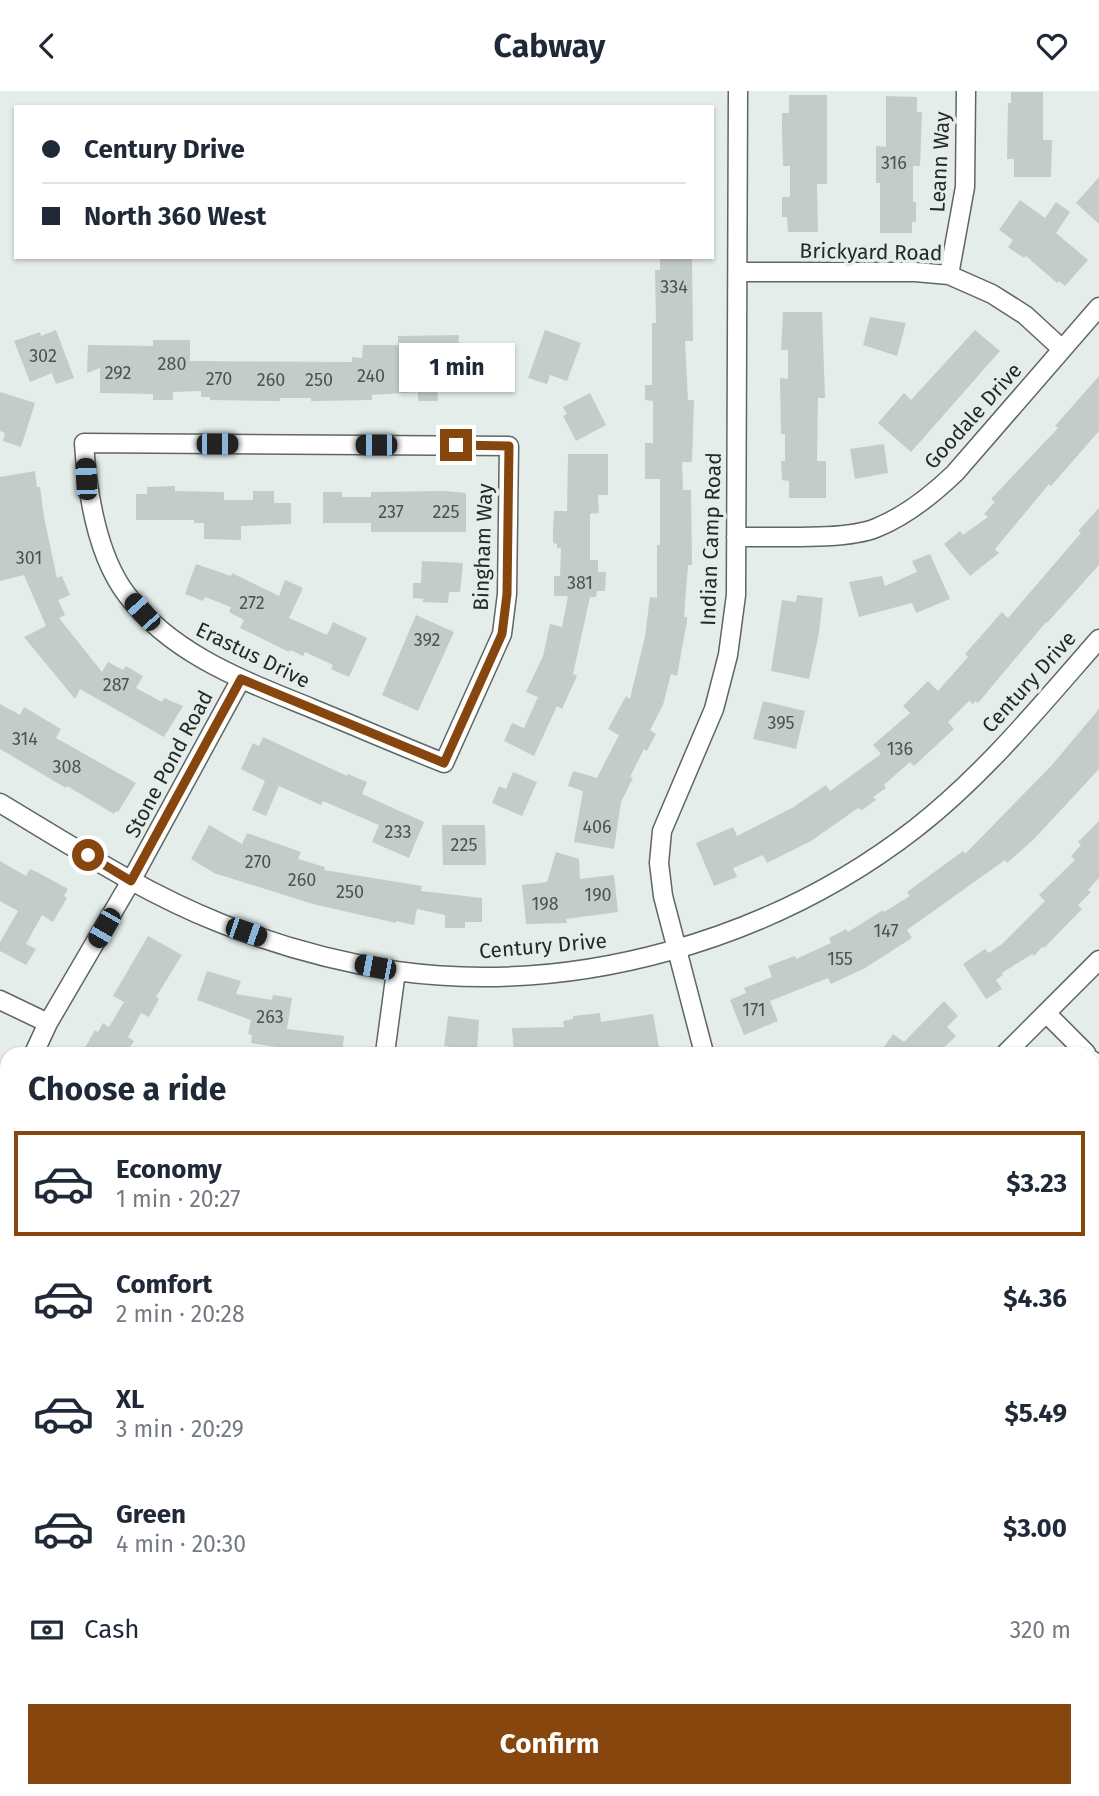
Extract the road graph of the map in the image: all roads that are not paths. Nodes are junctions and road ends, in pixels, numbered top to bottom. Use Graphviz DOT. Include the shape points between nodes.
graph roads {
  1 [pos="738,91"];
  2 [pos="966,91"];
  3 [pos="739,272"];
  4 [pos="950,275"];
  5 [pos="1099,307"];
  6 [pos="1062,349"];
  7 [pos="84,443"];
  8 [pos="736,537"];
  9 [pos="1099,639"];
  10 [pos="241,679"];
  11 [pos="444,763"];
  12 [pos="0,803"];
  13 [pos="131,881"];
  14 [pos="677,949"];
  15 [pos="1099,960"];
  16 [pos="396,971"];
  17 [pos="0,1000"];
  18 [pos="1046,1013"];
  19 [pos="48,1023"];
  20 [pos="37,1047"];
  21 [pos="386,1047"];
  22 [pos="702,1047"];
  23 [pos="1012,1047"];
  24 [pos="1080,1047"];
  1 -- 3 [label="street, Indian Camp Road"];
  2 -- 4 [label="street, Leann Way" via="965,187"];
  3 -- 4 [label="street, Brickyard Road"];
  3 -- 8 [label="street, Indian Camp Road"];
  4 -- 6 [label="street, Brickyard Road" via="1025,315"];
  5 -- 6 [label="street, Goodale Drive"];
  6 -- 8 [label="street, Goodale Drive" via="955,473 902,514 874,529 841,535"];
  7 -- 10 [label="street, Erastus Drive" via="93,515 125,593 159,631"];
  7 -- 11 [label="street, Bingham Way" via="509,446 507,594 502,634"];
  8 -- 14 [label="street, Indian Camp Road" via="736,595 728,656 714,709 662,831 663,896"];
  9 -- 14 [label="street, Century Drive" via="970,782 916,828 795,904"];
  10 -- 11 [label="street, Erastus Drive"];
  10 -- 13 [label="street, Stone Pond Road"];
  12 -- 13 [label="street, Century Drive"];
  13 -- 16 [label="street, Century Drive" via="167,900 271,940"];
  13 -- 19 [label="street, Stone Pond Road"];
  14 -- 16 [label="street, Century Drive" via="593,968 514,975"];
  14 -- 22 [label="street, Indian Camp Road"];
  15 -- 18 [label="street"];
  16 -- 21 [label="street"];
  17 -- 19 [label="street"];
  18 -- 23 [label="street"];
  18 -- 24 [label="street"];
  19 -- 20 [label="street, Stone Pond Road"];
}
